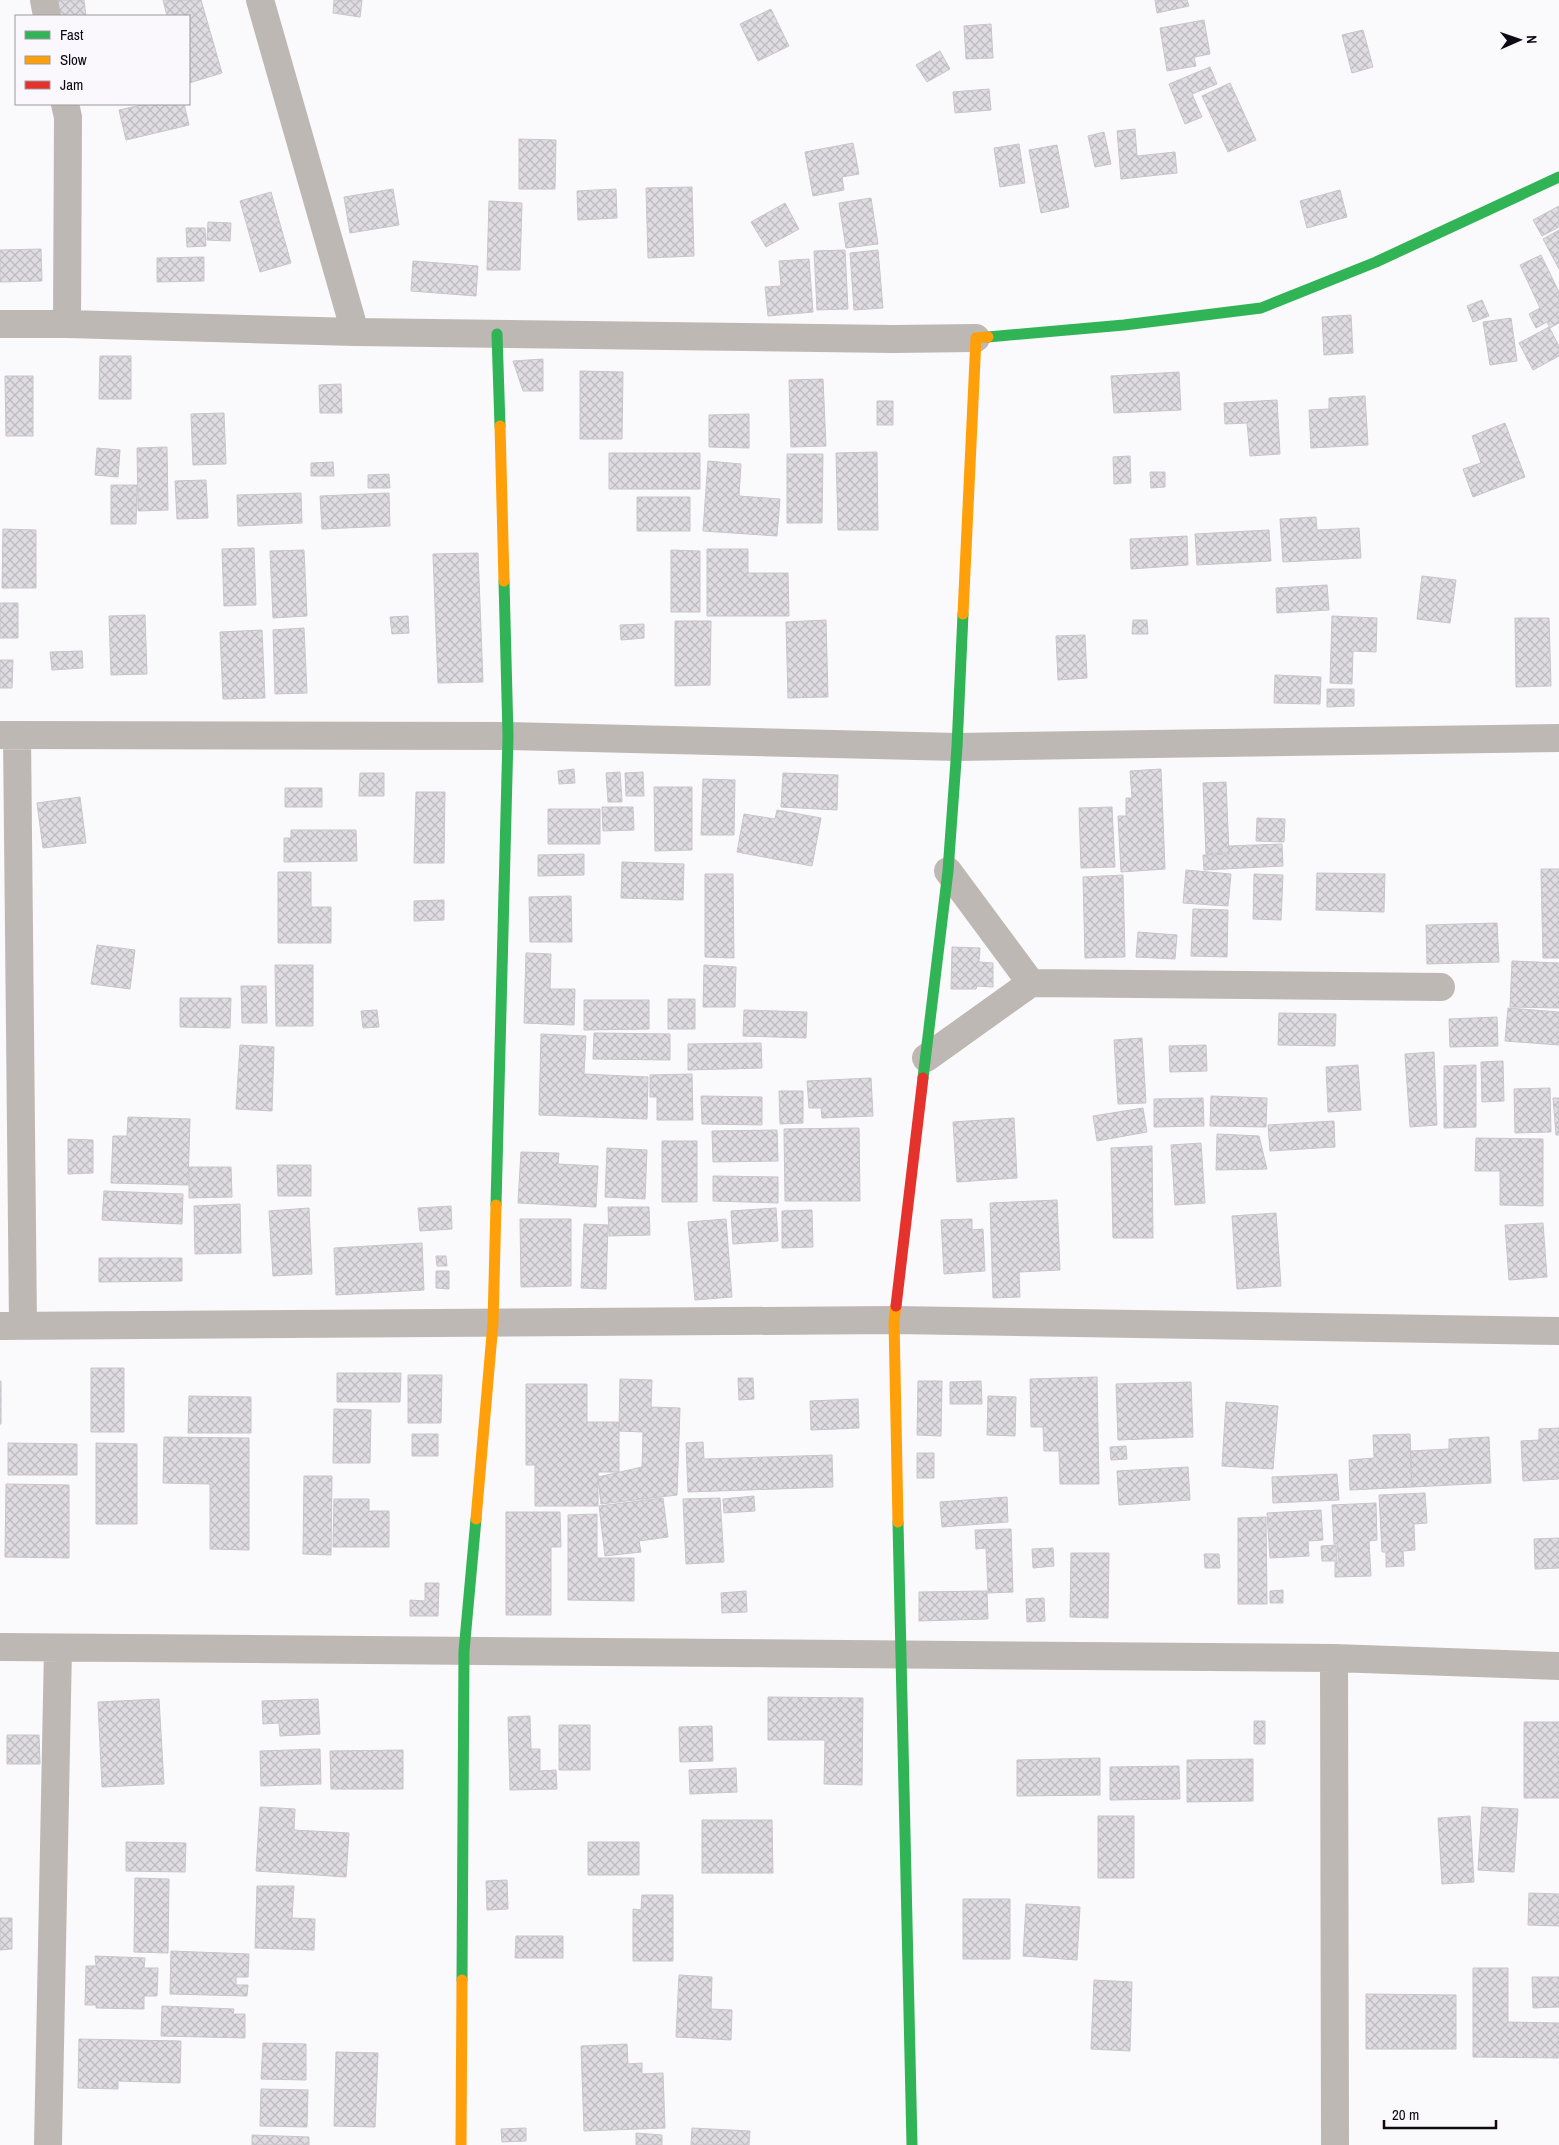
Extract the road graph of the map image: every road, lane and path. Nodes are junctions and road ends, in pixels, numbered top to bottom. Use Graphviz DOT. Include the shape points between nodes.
graph roads {
  1 [pos="44,0"];
  2 [pos="260,0"];
  3 [pos="47,15"];
  4 [pos="65,105"];
  5 [pos="1559,177"];
  6 [pos="0,324"];
  7 [pos="67,324"];
  8 [pos="355,332"];
  9 [pos="496,334"];
  10 [pos="976,338"];
  11 [pos="8,735"];
  12 [pos="508,736"];
  13 [pos="1559,738"];
  14 [pos="957,747"];
  15 [pos="948,872"];
  16 [pos="1031,983"];
  17 [pos="1441,988"];
  18 [pos="926,1058"];
  19 [pos="894,1320"];
  20 [pos="493,1323"];
  21 [pos="12,1326"];
  22 [pos="1559,1331"];
  23 [pos="0,1647"];
  24 [pos="58,1648"];
  25 [pos="464,1651"];
  26 [pos="902,1655"];
  27 [pos="1334,1658"];
  28 [pos="1559,1666"];
  29 [pos="48,2145"];
  30 [pos="461,2145"];
  31 [pos="912,2145"];
  32 [pos="1335,2145"];
  1 -- 3 [label="street"];
  2 -- 8 [label="street"];
  4 -- 7 [label="street" via="68,117"];
  5 -- 10 [label="street" via="1376,262 1261,308 1124,325"];
  6 -- 7 [label="street"];
  7 -- 8 [label="street"];
  8 -- 9 [label="street"];
  9 -- 10 [label="street"];
  9 -- 12 [label="street"];
  10 -- 14 [label="street"];
  11 -- 12 [label="street"];
  11 -- 21 [label="street"];
  12 -- 14 [label="street"];
  12 -- 20 [label="street"];
  13 -- 14 [label="street"];
  14 -- 15 [label="street"];
  15 -- 16 [label="street"];
  15 -- 18 [label="street"];
  16 -- 17 [label="street"];
  16 -- 18 [label="street"];
  18 -- 19 [label="street"];
  19 -- 20 [label="street"];
  19 -- 22 [label="street"];
  19 -- 26 [label="street"];
  20 -- 21 [label="street"];
  20 -- 25 [label="street"];
  23 -- 24 [label="street"];
  24 -- 25 [label="street"];
  24 -- 29 [label="street"];
  25 -- 26 [label="street"];
  25 -- 30 [label="street"];
  26 -- 27 [label="street"];
  26 -- 31 [label="street"];
  27 -- 28 [label="street"];
  27 -- 32 [label="street"];
}
